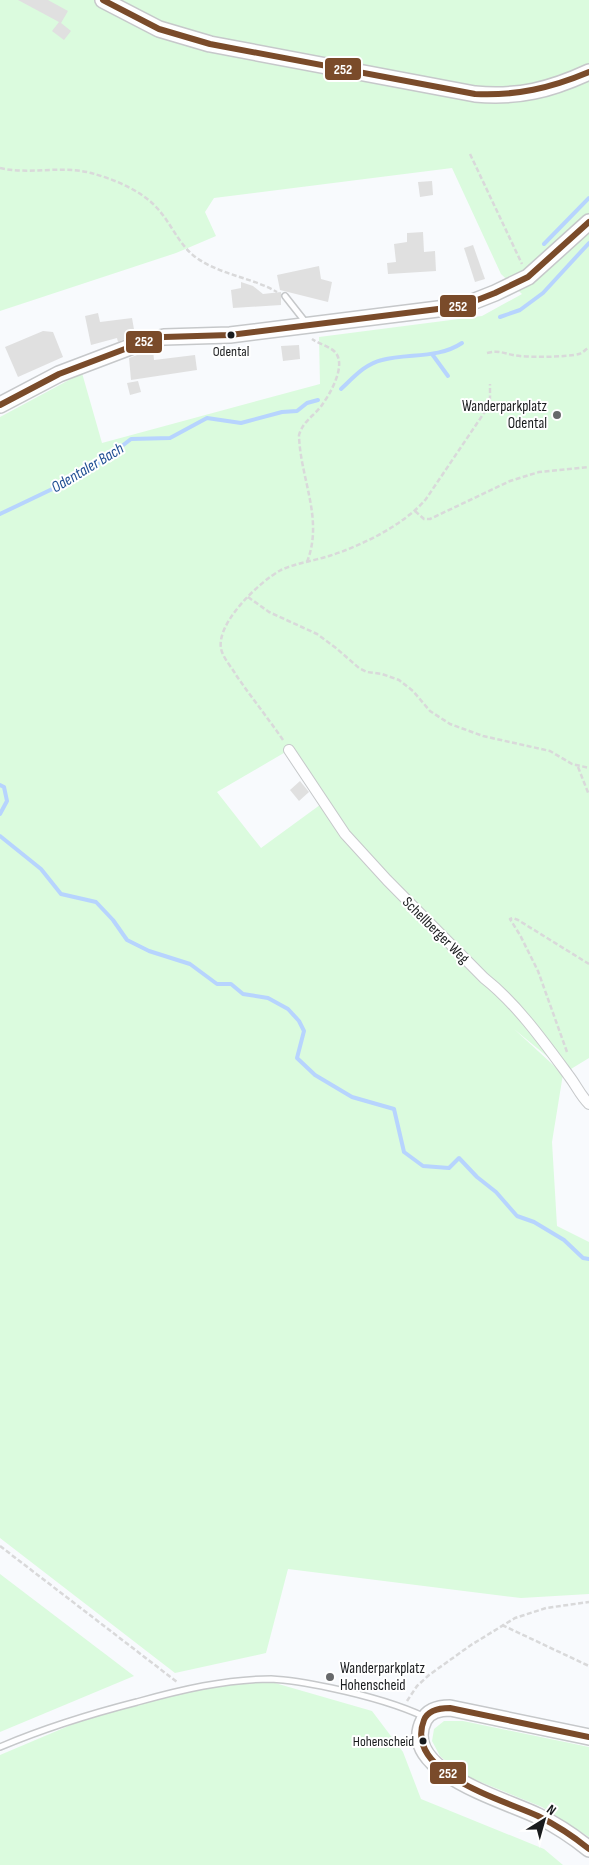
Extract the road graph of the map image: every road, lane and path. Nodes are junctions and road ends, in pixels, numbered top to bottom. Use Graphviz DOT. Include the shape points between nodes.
graph roads {
  1 [pos="103,0"];
  2 [pos="589,72"];
  3 [pos="470,154"];
  4 [pos="0,168"];
  5 [pos="589,222"];
  6 [pos="528,277"];
  7 [pos="285,296"];
  8 [pos="308,326"];
  9 [pos="589,347"];
  10 [pos="487,353"];
  11 [pos="490,384"];
  12 [pos="0,405"];
  13 [pos="589,467"];
  14 [pos="415,511"];
  15 [pos="306,562"];
  16 [pos="248,597"];
  17 [pos="289,750"];
  18 [pos="577,766"];
  19 [pos="589,768"];
  20 [pos="589,795"];
  21 [pos="589,964"];
  22 [pos="567,1054"];
  23 [pos="589,1104"];
  24 [pos="0,1546"];
  25 [pos="589,1602"];
  26 [pos="502,1625"];
  27 [pos="589,1666"];
  28 [pos="186,1689"];
  29 [pos="403,1707"];
  30 [pos="426,1717"];
  31 [pos="589,1737"];
  32 [pos="0,1746"];
  33 [pos="589,1849"];
  1 -- 2 [label="main road" via="159,29 210,44 475,94 530,93"];
  3 -- 6 [label="path"];
  4 -- 7 [label="path" via="74,170 116,182 152,203 184,246 199,259 217,270 263,283"];
  5 -- 6 [label="main road"];
  6 -- 8 [label="main road" via="496,294 462,306"];
  7 -- 8 [label="lane"];
  8 -- 12 [label="main road" via="146,341 59,374"];
  8 -- 15 [label="path" via="309,335 334,351 339,365 334,384 321,407 298,435 314,523"];
  9 -- 10 [label="path" via="580,354 558,356 521,356 499,350"];
  11 -- 14 [label="path" via="486,410"];
  13 -- 14 [label="path" via="539,472 516,478 430,519 424,519"];
  14 -- 15 [label="path" via="362,543"];
  15 -- 16 [label="path" via="274,574"];
  16 -- 17 [label="path" via="223,631 222,652"];
  16 -- 18 [label="path" via="269,612 317,634 359,668 399,680 430,711 450,724 483,736 550,751"];
  17 -- 23 [label="street, Schellberger Weg" via="345,834 532,1028"];
  18 -- 19 [label="path"];
  18 -- 20 [label="path"];
  21 -- 22 [label="path" via="518,920 510,920 538,971"];
  24 -- 28 [label="path"];
  25 -- 26 [label="path" via="546,1608"];
  26 -- 27 [label="path"];
  26 -- 29 [label="path" via="429,1675"];
  28 -- 29 [label="lane" via="273,1679 314,1684"];
  28 -- 32 [label="lane" via="90,1714"];
  29 -- 30 [label="lane"];
  30 -- 31 [label="main road" via="437,1709 459,1708"];
  30 -- 33 [label="main road" via="420,1730 420,1741 424,1752 438,1769 548,1821"];
}
